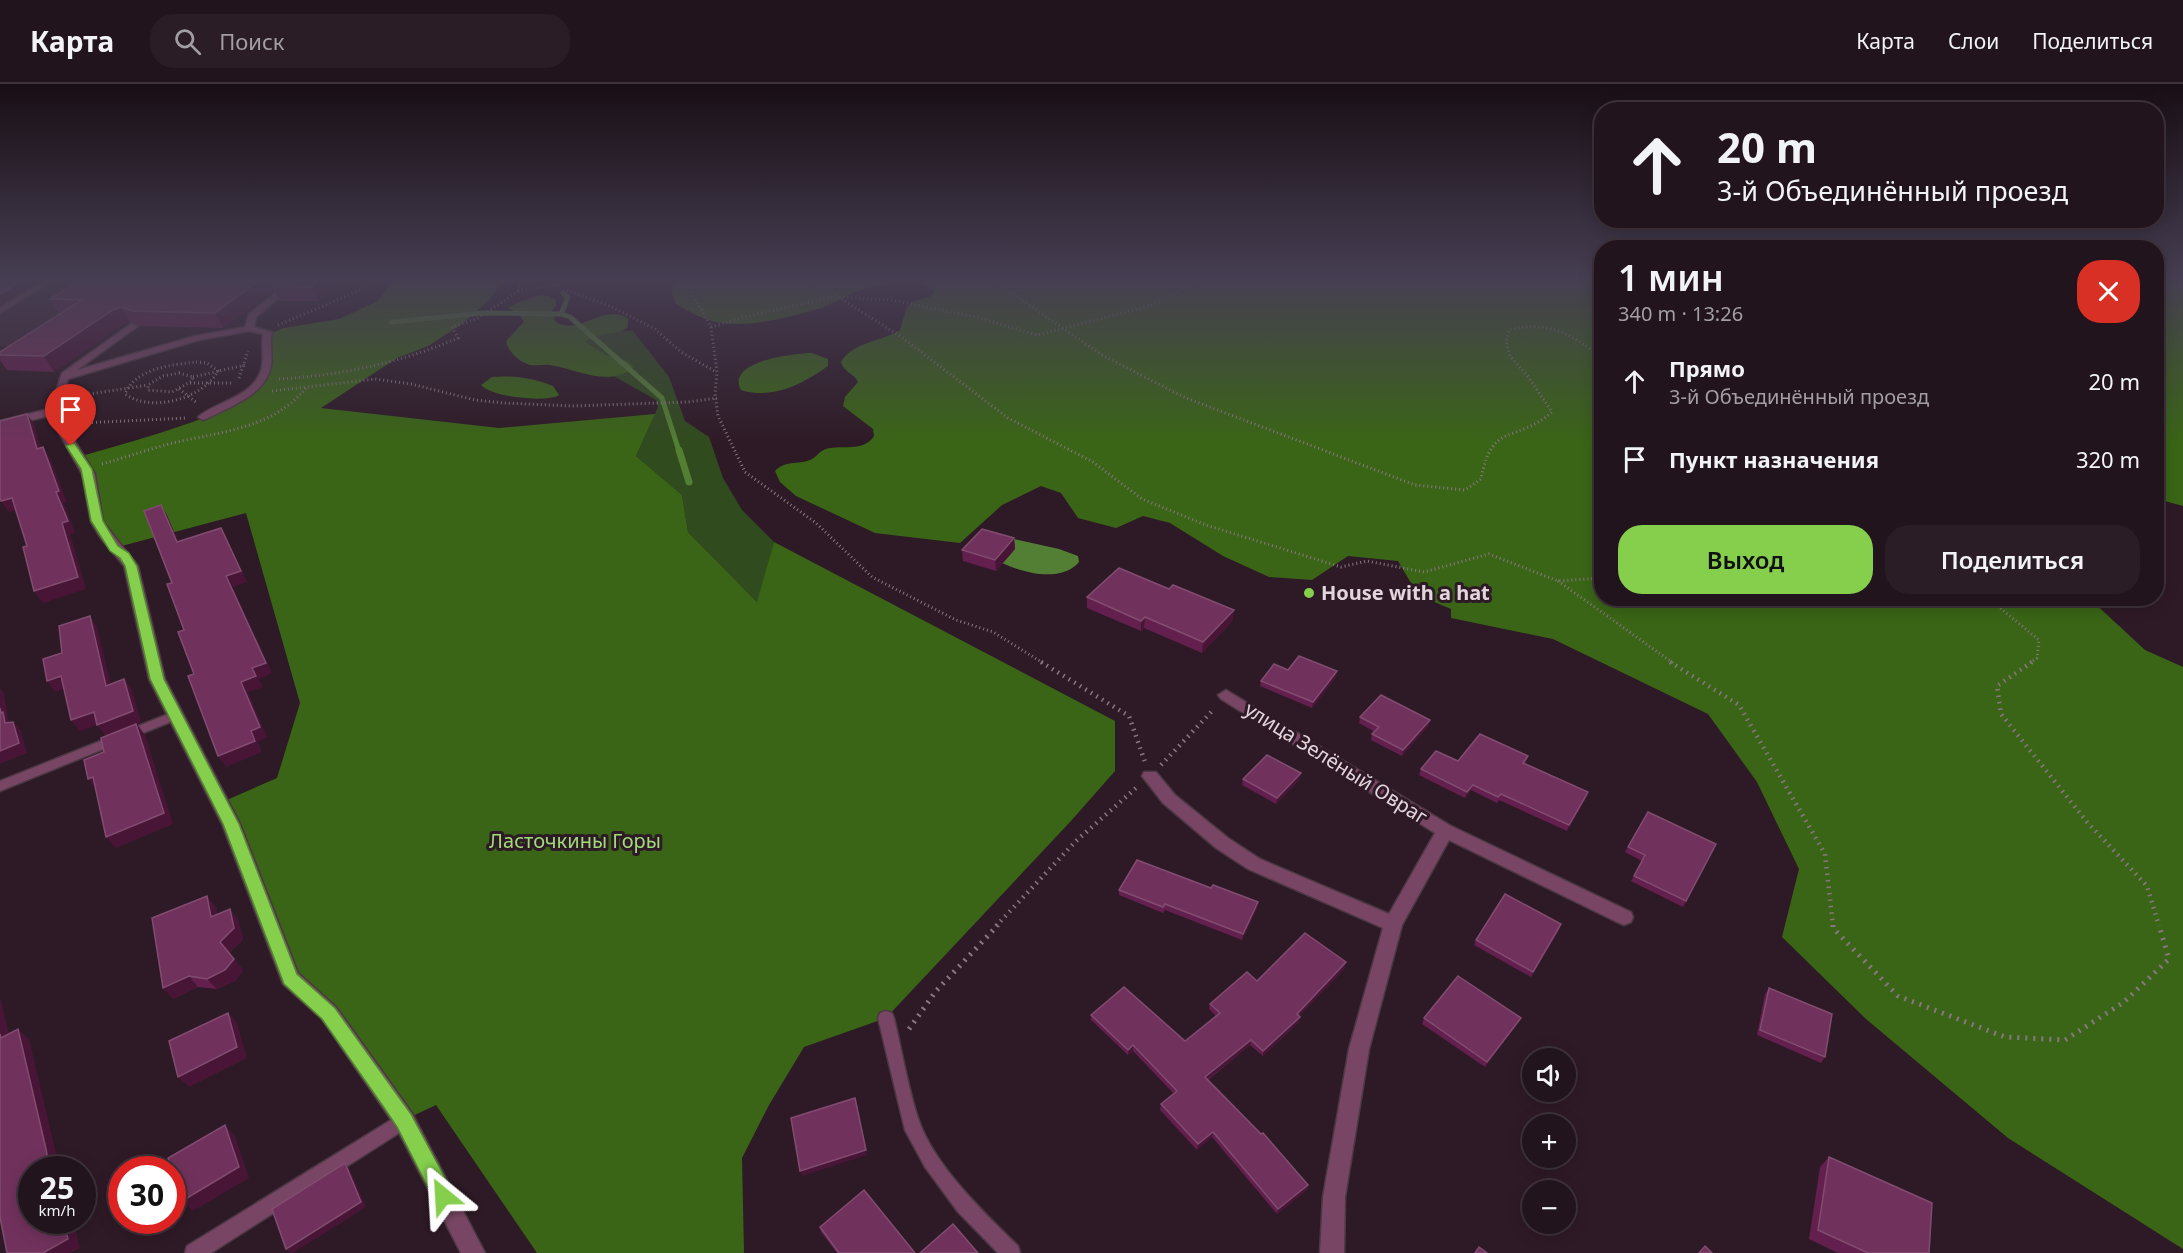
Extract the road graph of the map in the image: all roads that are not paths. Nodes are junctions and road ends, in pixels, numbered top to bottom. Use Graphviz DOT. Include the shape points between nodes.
graph roads {
  1 [pos="122,335"];
  2 [pos="216,335"];
  3 [pos="267,335"];
  4 [pos="64,377"];
  5 [pos="58,417"];
  6 [pos="203,417"];
  7 [pos="0,425"];
  8 [pos="1226,696"];
  9 [pos="176,715"];
  10 [pos="1150,776"];
  11 [pos="0,786"];
  12 [pos="1445,831"];
  13 [pos="1624,917"];
  14 [pos="1393,924"];
  15 [pos="885,1017"];
  16 [pos="404,1120"];
  17 [pos="194,1253"];
  18 [pos="473,1253"];
  19 [pos="1011,1253"];
  20 [pos="1332,1253"];
  1 -- 4 [label="lane"];
  2 -- 4 [label="lane"];
  3 -- 6 [label="lane" via="267,367 262,380"];
  4 -- 5 [label="lane" via="56,406"];
  5 -- 7 [label="street"];
  5 -- 9 [label="street" via="87,469 97,521 131,566 157,679"];
  8 -- 12 [label="street, улица Зелёный Овраг"];
  9 -- 11 [label="lane"];
  9 -- 16 [label="street" via="231,824 290,978 329,1013"];
  10 -- 14 [label="street" via="1169,799 1254,864"];
  12 -- 13 [label="street, улица Зелёный Овраг"];
  12 -- 14 [label="street, улица Зелёный Овраг"];
  14 -- 20 [label="street, улица Зелёный Овраг" via="1359,1049 1334,1197"];
  15 -- 19 [label="lane" via="911,1124 931,1161 964,1206"];
  16 -- 17 [label="lane"];
  16 -- 18 [label="street"];
}
